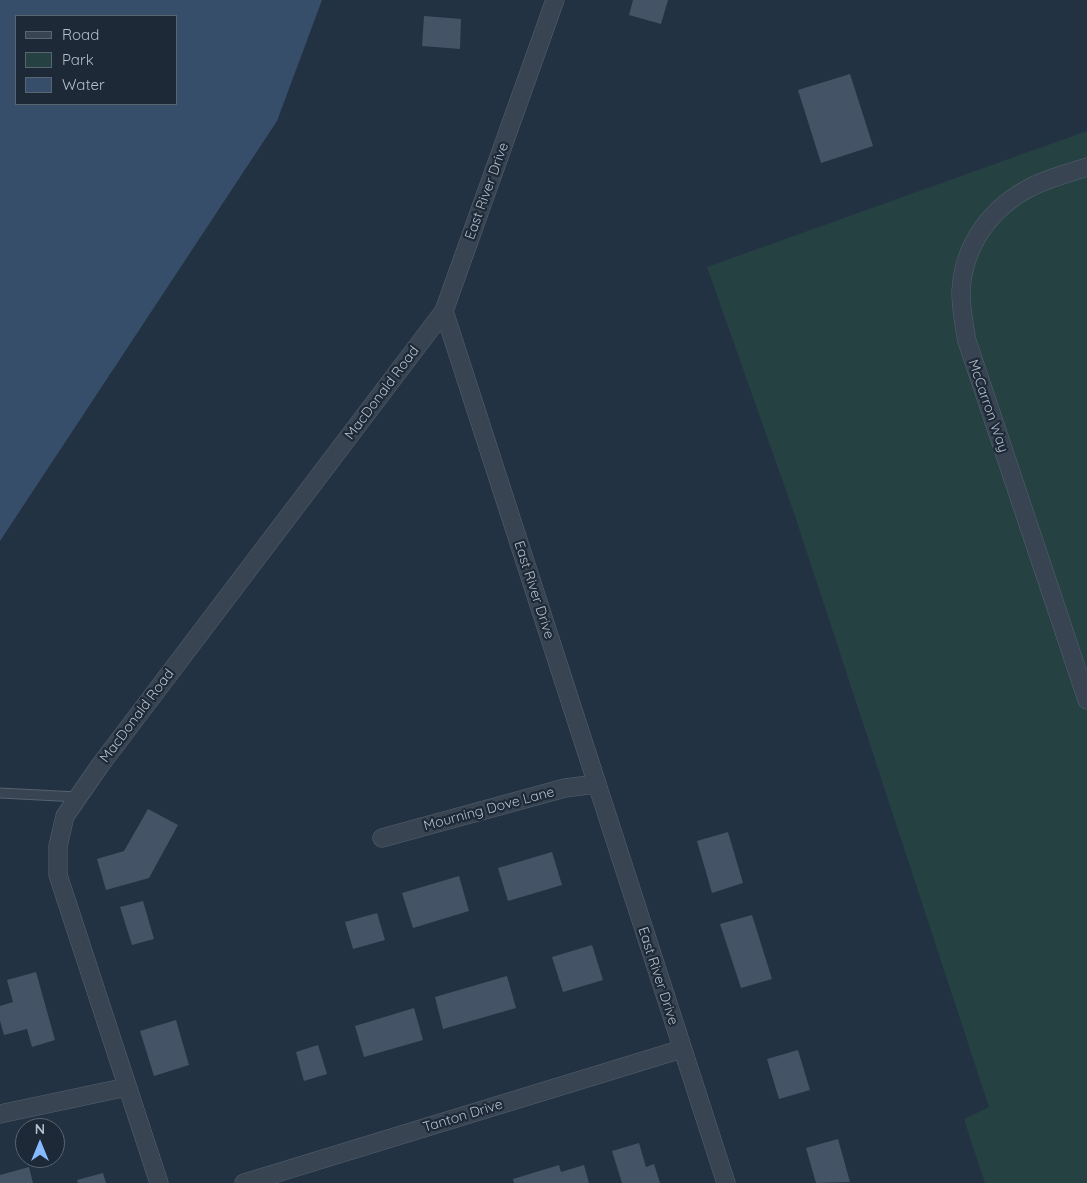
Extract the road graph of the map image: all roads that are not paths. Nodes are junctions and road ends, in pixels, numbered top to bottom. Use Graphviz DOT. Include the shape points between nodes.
graph roads {
  1 [pos="555,0"];
  2 [pos="1087,167"];
  3 [pos="444,311"];
  4 [pos="1087,700"];
  5 [pos="596,784"];
  6 [pos="0,793"];
  7 [pos="78,797"];
  8 [pos="382,838"];
  9 [pos="682,1048"];
  10 [pos="126,1087"];
  11 [pos="0,1114"];
  12 [pos="159,1183"];
  13 [pos="244,1183"];
  14 [pos="726,1183"];
  1 -- 3 [label="street, East River Drive"];
  2 -- 4 [label="street, McCarron Way" via="1033,186 1009,200 989,218 974,240 964,269 961,291 967,341"];
  3 -- 5 [label="street, East River Drive"];
  3 -- 7 [label="street, MacDonald Road"];
  5 -- 8 [label="street, Mourning Dove Lane" via="565,788"];
  5 -- 9 [label="street, East River Drive"];
  6 -- 7 [label="lane"];
  7 -- 10 [label="street, MacDonald Road" via="65,816 58,846 58,875"];
  9 -- 13 [label="street, Tanton Drive"];
  9 -- 14 [label="street, East River Drive"];
  10 -- 11 [label="street"];
  10 -- 12 [label="street, MacDonald Road"];
}
